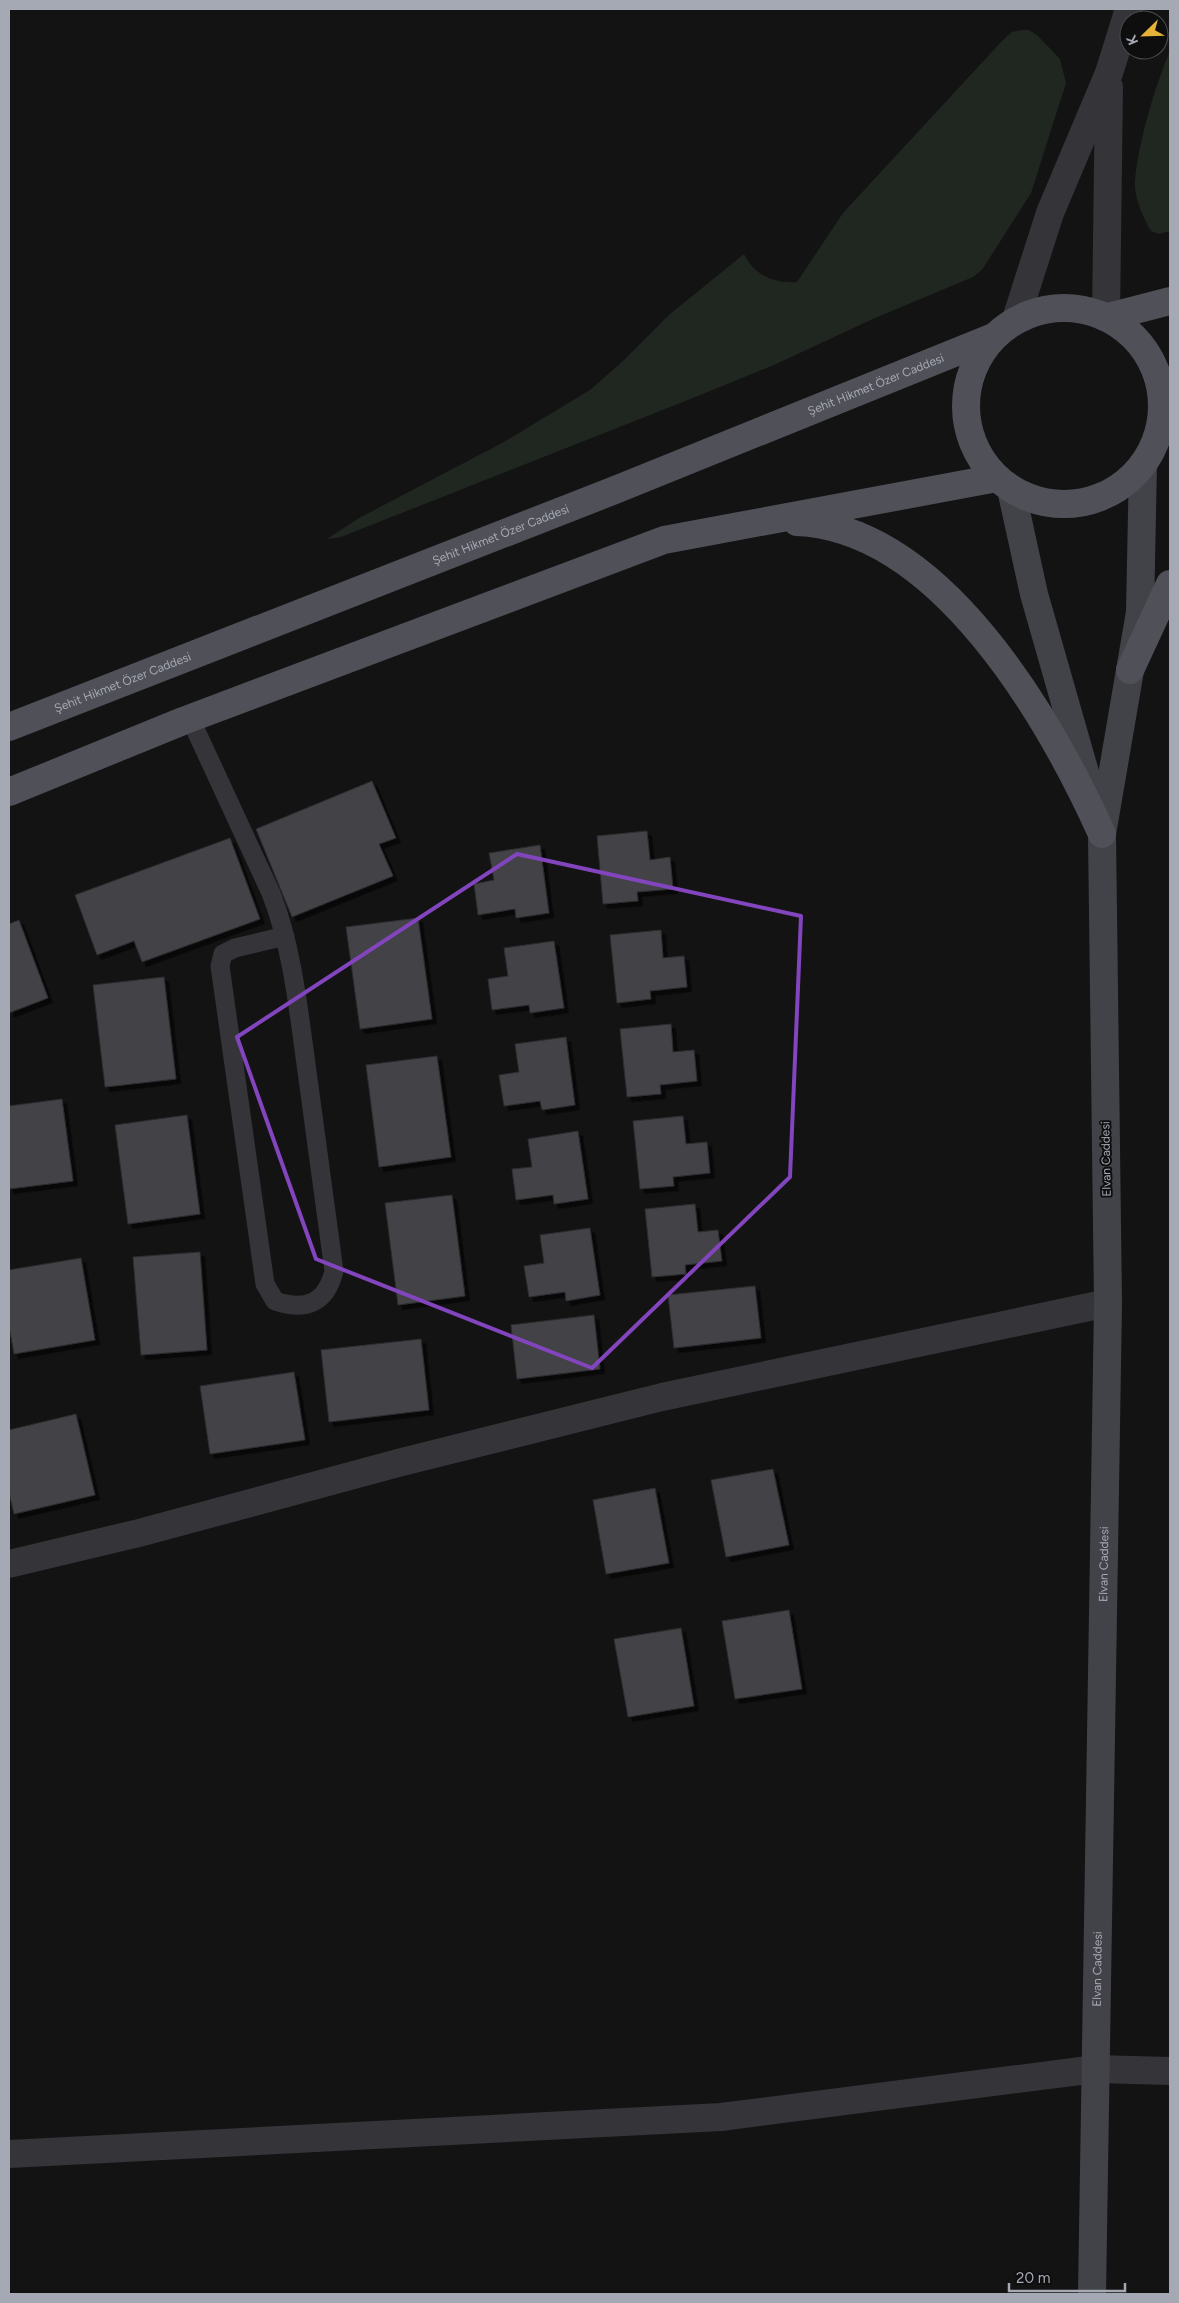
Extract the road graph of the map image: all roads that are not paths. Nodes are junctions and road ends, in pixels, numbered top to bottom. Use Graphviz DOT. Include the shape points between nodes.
graph roads {
  1 [pos="1129,9"];
  2 [pos="1109,73"];
  3 [pos="1170,301"];
  4 [pos="1107,317"];
  5 [pos="1016,319"];
  6 [pos="991,338"];
  7 [pos="1165,423"];
  8 [pos="1143,464"];
  9 [pos="1004,484"];
  10 [pos="768,520"];
  11 [pos="1170,584"];
  12 [pos="1130,670"];
  13 [pos="190,718"];
  14 [pos="9,727"];
  15 [pos="9,792"];
  16 [pos="1102,834"];
  17 [pos="285,936"];
  18 [pos="1108,1303"];
  19 [pos="9,1564"];
  20 [pos="1096,2069"];
  21 [pos="1170,2070"];
  22 [pos="9,2154"];
  23 [pos="1092,2294"];
  1 -- 2 [label="street"];
  2 -- 4 [label="street"];
  2 -- 5 [label="street" via="1050,213"];
  3 -- 4 [label="main road"];
  4 -- 5 [label="main road" via="1077,308 1046,308"];
  4 -- 7 [label="main road" via="1133,336 1152,362 1162,393"];
  5 -- 6 [label="main road"];
  6 -- 9 [label="main road" via="974,364 966,394 967,425 978,454"];
  6 -- 14 [label="main road, Şehit Hikmet Özer Caddesi"];
  7 -- 8 [label="main road"];
  8 -- 9 [label="main road" via="1123,485 1096,499 1068,504 1038,501"];
  8 -- 12 [label="main road" via="1140,612"];
  9 -- 10 [label="main road"];
  9 -- 16 [label="main road"];
  10 -- 13 [label="main road" via="664,540"];
  10 -- 16 [label="main road" via="835,528 866,539 896,554 944,591 1028,697 1076,779"];
  11 -- 12 [label="main road"];
  12 -- 16 [label="main road"];
  13 -- 15 [label="main road"];
  13 -- 17 [label="lane" via="271,893"];
  16 -- 18 [label="main road, Elvan Caddesi"];
  17 -- 17 [label="lane" via="297,997 334,1271 331,1286 318,1299 304,1306 289,1306 275,1301 265,1284 220,966 223,954 235,948"];
  18 -- 19 [label="street" via="662,1397"];
  18 -- 20 [label="main road, Elvan Caddesi"];
  20 -- 21 [label="street"];
  20 -- 22 [label="street" via="721,2118"];
  20 -- 23 [label="main road, Elvan Caddesi"];
}
